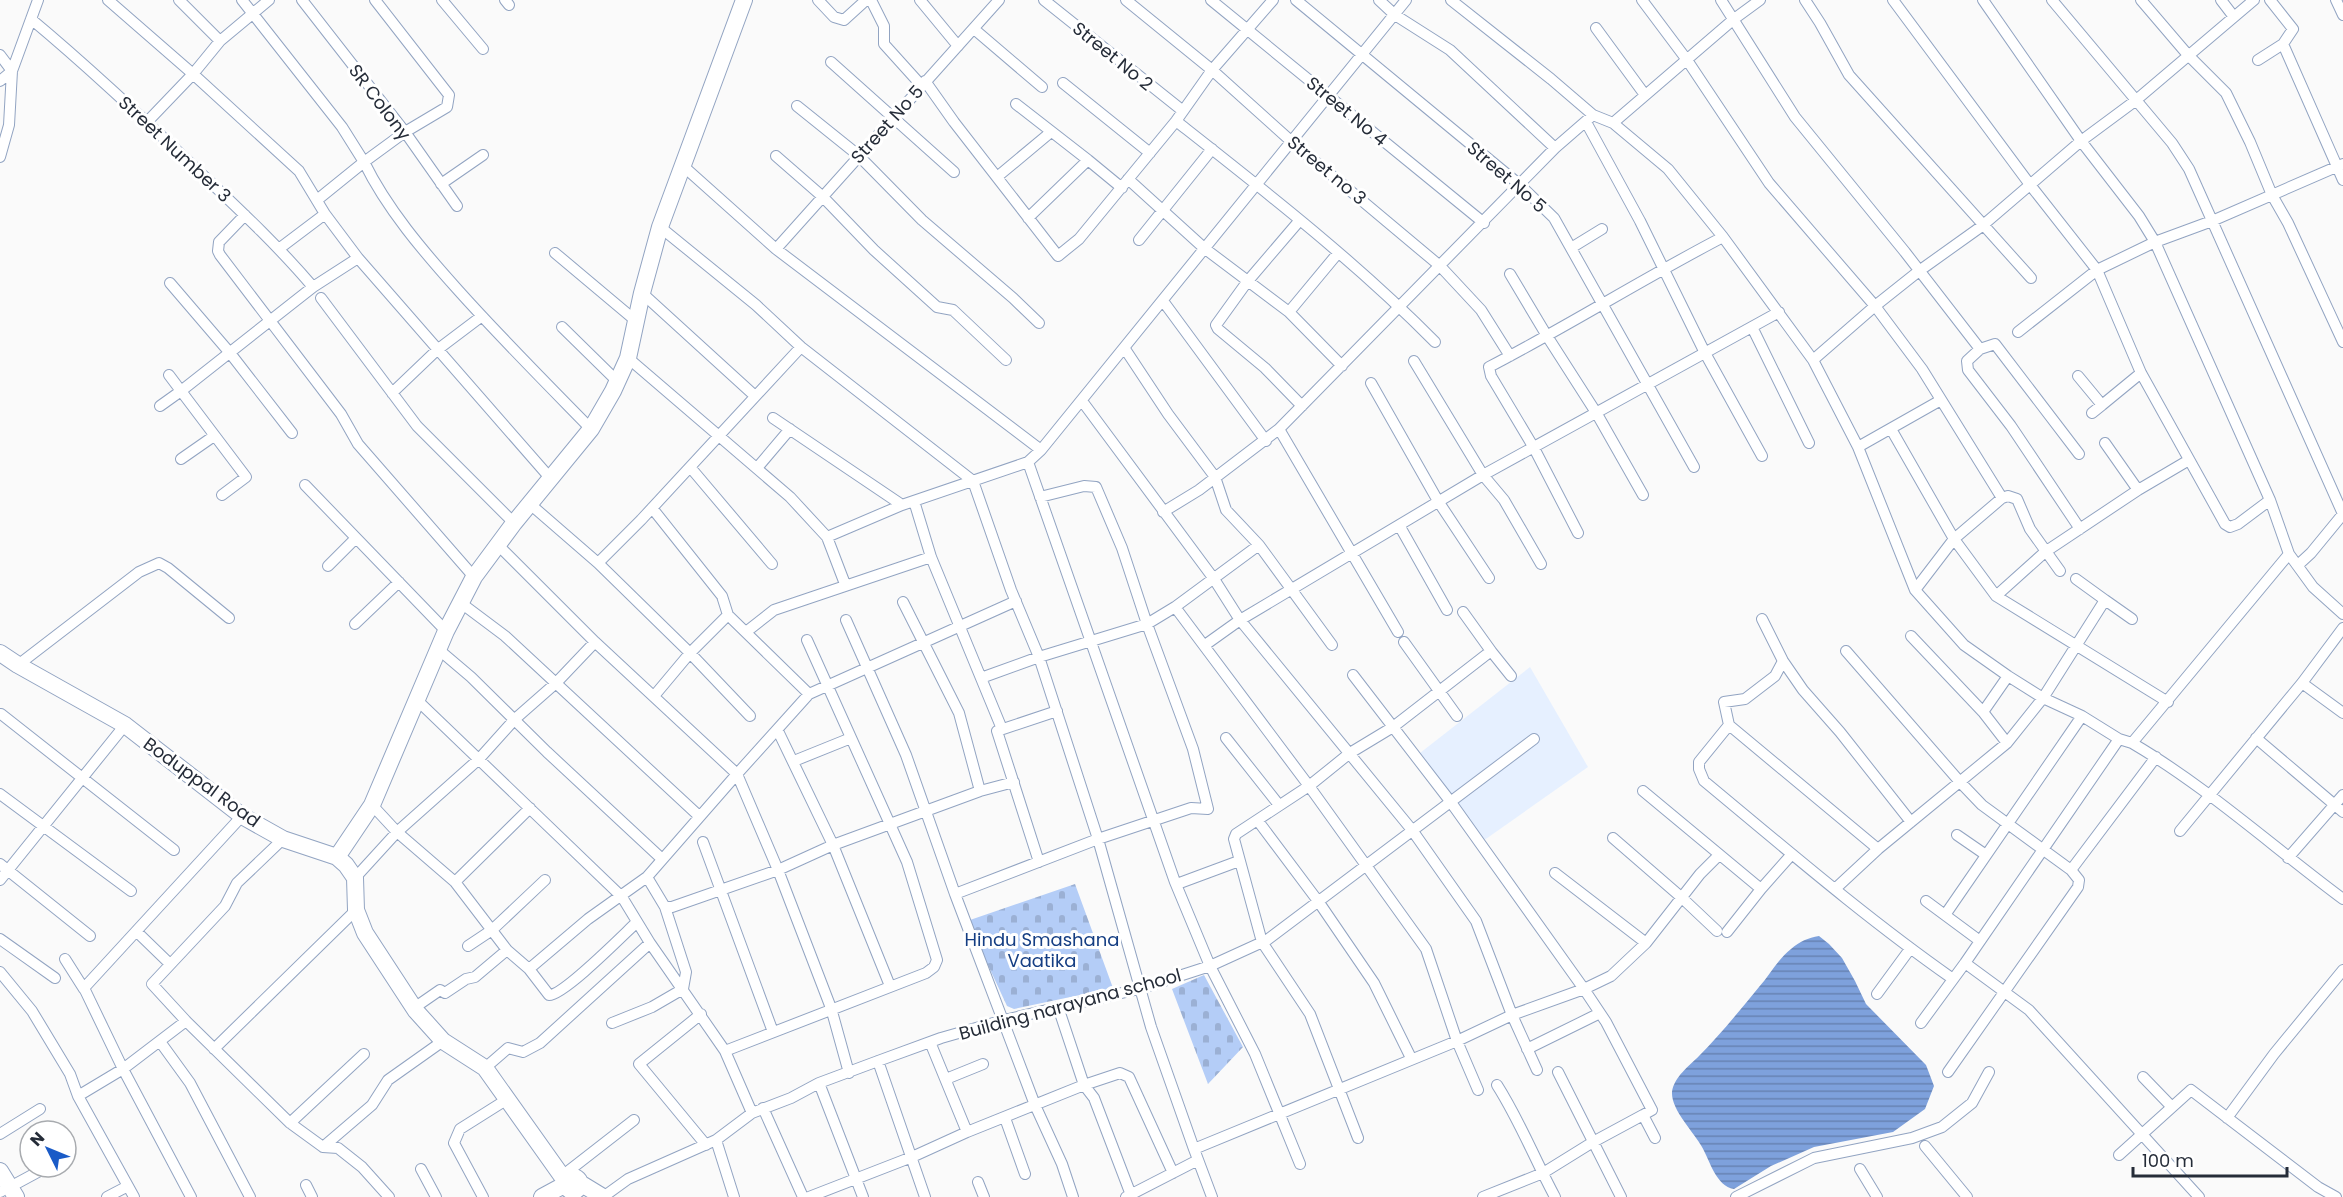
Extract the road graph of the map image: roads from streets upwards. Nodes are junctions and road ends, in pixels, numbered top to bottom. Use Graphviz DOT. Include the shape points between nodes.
graph roads {
  1 [pos="38,0"];
  2 [pos="108,0"];
  3 [pos="179,0"];
  4 [pos="242,0"];
  5 [pos="269,0"];
  6 [pos="302,0"];
  7 [pos="375,0"];
  8 [pos="442,0"];
  9 [pos="744,0"];
  10 [pos="818,0"];
  11 [pos="866,0"];
  12 [pos="871,0"];
  13 [pos="920,0"];
  14 [pos="999,0"];
  15 [pos="1044,0"];
  16 [pos="1126,0"];
  17 [pos="1211,0"];
  18 [pos="1273,0"];
  19 [pos="1296,0"];
  20 [pos="1379,0"];
  21 [pos="1406,0"];
  22 [pos="1451,0"];
  23 [pos="1642,0"];
  24 [pos="1721,0"];
  25 [pos="1760,0"];
  26 [pos="1805,0"];
  27 [pos="1893,0"];
  28 [pos="1983,0"];
  29 [pos="2052,0"];
  30 [pos="2140,0"];
  31 [pos="2221,0"];
  32 [pos="2254,0"];
  33 [pos="2270,0"];
  34 [pos="2336,0"];
  35 [pos="253,13"];
  36 [pos="1395,15"];
  37 [pos="2343,15"];
  38 [pos="2234,17"];
  39 [pos="31,19"];
  40 [pos="1734,19"];
  41 [pos="1596,28"];
  42 [pos="974,29"];
  43 [pos="1248,29"];
  44 [pos="220,41"];
  45 [pos="2283,44"];
  46 [pos="958,46"];
  47 [pos="483,50"];
  48 [pos="0,55"];
  49 [pos="1363,55"];
  50 [pos="2188,55"];
  51 [pos="1688,60"];
  52 [pos="2258,60"];
  53 [pos="831,62"];
  54 [pos="1212,70"];
  55 [pos="12,71"];
  56 [pos="193,74"];
  57 [pos="0,81"];
  58 [pos="923,83"];
  59 [pos="1063,83"];
  60 [pos="1042,87"];
  61 [pos="1645,95"];
  62 [pos="1328,96"];
  63 [pos="2135,101"];
  64 [pos="1016,104"];
  65 [pos="797,106"];
  66 [pos="1183,111"];
  67 [pos="893,117"];
  68 [pos="1590,119"];
  69 [pos="1176,121"];
  70 [pos="147,122"];
  71 [pos="1613,123"];
  72 [pos="405,132"];
  73 [pos="1051,132"];
  74 [pos="2081,141"];
  75 [pos="1292,142"];
  76 [pos="1555,148"];
  77 [pos="1212,149"];
  78 [pos="1150,153"];
  79 [pos="483,154"];
  80 [pos="858,155"];
  81 [pos="776,156"];
  82 [pos="0,157"];
  83 [pos="1088,160"];
  84 [pos="364,162"];
  85 [pos="682,165"];
  86 [pos="2340,166"];
  87 [pos="954,172"];
  88 [pos="997,177"];
  89 [pos="2343,180"];
  90 [pos="441,184"];
  91 [pos="1125,184"];
  92 [pos="1257,184"];
  93 [pos="1520,185"];
  94 [pos="2031,186"];
  95 [pos="2272,195"];
  96 [pos="823,197"];
  97 [pos="317,200"];
  98 [pos="457,206"];
  99 [pos="1163,211"];
  100 [pos="325,213"];
  101 [pos="245,215"];
  102 [pos="1028,218"];
  103 [pos="1300,220"];
  104 [pos="2212,221"];
  105 [pos="1484,223"];
  106 [pos="660,226"];
  107 [pos="1982,226"];
  108 [pos="1602,229"];
  109 [pos="1723,237"];
  110 [pos="1138,240"];
  111 [pos="2155,242"];
  112 [pos="280,248"];
  113 [pos="1204,248"];
  114 [pos="1571,248"];
  115 [pos="776,249"];
  116 [pos="555,253"];
  117 [pos="1338,253"];
  118 [pos="358,258"];
  119 [pos="1440,266"];
  120 [pos="1664,267"];
  121 [pos="2097,270"];
  122 [pos="1919,271"];
  123 [pos="1510,274"];
  124 [pos="2031,278"];
  125 [pos="1247,282"];
  126 [pos="170,283"];
  127 [pos="313,287"];
  128 [pos="642,293"];
  129 [pos="321,298"];
  130 [pos="1163,301"];
  131 [pos="1603,305"];
  132 [pos="1875,306"];
  133 [pos="1400,307"];
  134 [pos="1289,312"];
  135 [pos="1779,312"];
  136 [pos="482,316"];
  137 [pos="269,321"];
  138 [pos="636,321"];
  139 [pos="1039,323"];
  140 [pos="562,327"];
  141 [pos="1752,327"];
  142 [pos="2018,332"];
  143 [pos="1547,336"];
  144 [pos="1435,342"];
  145 [pos="2343,342"];
  146 [pos="801,347"];
  147 [pos="1125,349"];
  148 [pos="1980,349"];
  149 [pos="437,350"];
  150 [pos="230,353"];
  151 [pos="1705,353"];
  152 [pos="1510,356"];
  153 [pos="628,358"];
  154 [pos="1006,360"];
  155 [pos="1813,360"];
  156 [pos="1414,361"];
  157 [pos="1342,366"];
  158 [pos="2141,373"];
  159 [pos="169,375"];
  160 [pos="2078,376"];
  161 [pos="617,381"];
  162 [pos="1371,383"];
  163 [pos="1649,384"];
  164 [pos="181,391"];
  165 [pos="392,393"];
  166 [pos="755,396"];
  167 [pos="1941,400"];
  168 [pos="1082,401"];
  169 [pos="2102,405"];
  170 [pos="160,406"];
  171 [pos="1302,406"];
  172 [pos="2092,413"];
  173 [pos="1597,414"];
  174 [pos="773,417"];
  175 [pos="591,429"];
  176 [pos="790,429"];
  177 [pos="1279,429"];
  178 [pos="1891,429"];
  179 [pos="292,433"];
  180 [pos="720,435"];
  181 [pos="213,436"];
  182 [pos="1266,441"];
  183 [pos="1809,443"];
  184 [pos="2105,443"];
  185 [pos="1858,447"];
  186 [pos="1534,448"];
  187 [pos="1041,450"];
  188 [pos="2079,454"];
  189 [pos="1762,456"];
  190 [pos="181,459"];
  191 [pos="2189,460"];
  192 [pos="1028,462"];
  193 [pos="690,467"];
  194 [pos="1694,467"];
  195 [pos="757,468"];
  196 [pos="1483,476"];
  197 [pos="1215,477"];
  198 [pos="551,479"];
  199 [pos="973,481"];
  200 [pos="305,485"];
  201 [pos="2138,490"];
  202 [pos="222,495"];
  203 [pos="1642,495"];
  204 [pos="1040,497"];
  205 [pos="2002,498"];
  206 [pos="2270,500"];
  207 [pos="914,501"];
  208 [pos="1438,501"];
  209 [pos="530,504"];
  210 [pos="902,505"];
  211 [pos="652,508"];
  212 [pos="1163,512"];
  213 [pos="2343,514"];
  214 [pos="514,523"];
  215 [pos="1399,525"];
  216 [pos="2080,529"];
  217 [pos="1578,533"];
  218 [pos="827,537"];
  219 [pos="356,538"];
  220 [pos="1954,539"];
  221 [pos="498,545"];
  222 [pos="1259,545"];
  223 [pos="1351,552"];
  224 [pos="2045,552"];
  225 [pos="2289,554"];
  226 [pos="931,556"];
  227 [pos="598,563"];
  228 [pos="772,564"];
  229 [pos="1541,564"];
  230 [pos="2298,565"];
  231 [pos="328,566"];
  232 [pos="2060,571"];
  233 [pos="474,578"];
  234 [pos="1489,578"];
  235 [pos="1214,579"];
  236 [pos="2076,579"];
  237 [pos="399,582"];
  238 [pos="845,584"];
  239 [pos="1292,590"];
  240 [pos="1915,590"];
  241 [pos="1996,596"];
  242 [pos="2105,600"];
  243 [pos="1016,601"];
  244 [pos="903,602"];
  245 [pos="461,603"];
  246 [pos="1175,607"];
  247 [pos="1448,610"];
  248 [pos="1463,612"];
  249 [pos="2343,614"];
  250 [pos="728,615"];
  251 [pos="229,618"];
  252 [pos="2133,619"];
  253 [pos="846,620"];
  254 [pos="1240,620"];
  255 [pos="1762,620"];
  256 [pos="355,624"];
  257 [pos="1147,624"];
  258 [pos="958,626"];
  259 [pos="2343,628"];
  260 [pos="446,630"];
  261 [pos="747,632"];
  262 [pos="1398,632"];
  263 [pos="1911,636"];
  264 [pos="807,640"];
  265 [pos="1091,640"];
  266 [pos="595,642"];
  267 [pos="924,642"];
  268 [pos="1404,642"];
  269 [pos="1205,645"];
  270 [pos="1332,645"];
  271 [pos="2076,647"];
  272 [pos="438,649"];
  273 [pos="1491,651"];
  274 [pos="1846,651"];
  275 [pos="0,653"];
  276 [pos="690,653"];
  277 [pos="1039,657"];
  278 [pos="1783,661"];
  279 [pos="18,665"];
  280 [pos="868,667"];
  281 [pos="1353,675"];
  282 [pos="1511,676"];
  283 [pos="2008,676"];
  284 [pos="981,678"];
  285 [pos="556,683"];
  286 [pos="2302,683"];
  287 [pos="827,687"];
  288 [pos="1440,691"];
  289 [pos="809,694"];
  290 [pos="654,696"];
  291 [pos="2043,698"];
  292 [pos="418,701"];
  293 [pos="2168,702"];
  294 [pos="1057,711"];
  295 [pos="1983,712"];
  296 [pos="2343,713"];
  297 [pos="1,714"];
  298 [pos="750,716"];
  299 [pos="1457,716"];
  300 [pos="2082,716"];
  301 [pos="515,719"];
  302 [pos="125,725"];
  303 [pos="1729,725"];
  304 [pos="1393,727"];
  305 [pos="1002,729"];
  306 [pos="778,731"];
  307 [pos="851,738"];
  308 [pos="1226,738"];
  309 [pos="2256,738"];
  310 [pos="1534,739"];
  311 [pos="2118,739"];
  312 [pos="2007,743"];
  313 [pos="2132,743"];
  314 [pos="1350,753"];
  315 [pos="2156,757"];
  316 [pos="479,759"];
  317 [pos="794,761"];
  318 [pos="737,774"];
  319 [pos="82,777"];
  320 [pos="1014,782"];
  321 [pos="1960,782"];
  322 [pos="1309,786"];
  323 [pos="980,791"];
  324 [pos="1643,791"];
  325 [pos="0,794"];
  326 [pos="2343,795"];
  327 [pos="2210,796"];
  328 [pos="1450,801"];
  329 [pos="372,805"];
  330 [pos="1279,805"];
  331 [pos="530,808"];
  332 [pos="2339,809"];
  333 [pos="927,811"];
  334 [pos="242,816"];
  335 [pos="699,816"];
  336 [pos="1258,821"];
  337 [pos="1153,822"];
  338 [pos="1911,822"];
  339 [pos="2007,823"];
  340 [pos="890,824"];
  341 [pos="42,826"];
  342 [pos="1412,830"];
  343 [pos="2180,831"];
  344 [pos="397,832"];
  345 [pos="1957,835"];
  346 [pos="1613,838"];
  347 [pos="283,839"];
  348 [pos="1098,839"];
  349 [pos="703,842"];
  350 [pos="833,845"];
  351 [pos="1878,849"];
  352 [pos="2043,849"];
  353 [pos="174,850"];
  354 [pos="1792,854"];
  355 [pos="1719,855"];
  356 [pos="1986,855"];
  357 [pos="337,856"];
  358 [pos="2288,858"];
  359 [pos="662,859"];
  360 [pos="1239,861"];
  361 [pos="1039,862"];
  362 [pos="1365,865"];
  363 [pos="4,867"];
  364 [pos="777,870"];
  365 [pos="2071,870"];
  366 [pos="1555,873"];
  367 [pos="647,877"];
  368 [pos="356,878"];
  369 [pos="0,880"];
  370 [pos="545,880"];
  371 [pos="455,882"];
  372 [pos="1177,885"];
  373 [pos="1761,889"];
  374 [pos="721,890"];
  375 [pos="1835,890"];
  376 [pos="131,891"];
  377 [pos="955,894"];
  378 [pos="622,897"];
  379 [pos="1681,897"];
  380 [pos="2343,899"];
  381 [pos="1318,901"];
  382 [pos="1926,901"];
  383 [pos="665,907"];
  384 [pos="356,910"];
  385 [pos="1945,915"];
  386 [pos="637,922"];
  387 [pos="492,930"];
  388 [pos="137,932"];
  389 [pos="90,936"];
  390 [pos="0,939"];
  391 [pos="1980,941"];
  392 [pos="1262,942"];
  393 [pos="650,943"];
  394 [pos="1646,943"];
  395 [pos="468,946"];
  396 [pos="1910,949"];
  397 [pos="507,950"];
  398 [pos="65,959"];
  399 [pos="1965,963"];
  400 [pos="170,964"];
  401 [pos="1210,966"];
  402 [pos="529,969"];
  403 [pos="2343,970"];
  404 [pos="0,972"];
  405 [pos="55,978"];
  406 [pos="1953,979"];
  407 [pos="890,986"];
  408 [pos="84,989"];
  409 [pos="683,989"];
  410 [pos="1139,989"];
  411 [pos="1584,989"];
  412 [pos="2005,991"];
  413 [pos="1876,994"];
  414 [pos="1058,1007"];
  415 [pos="414,1008"];
  416 [pos="831,1008"];
  417 [pos="1600,1013"];
  418 [pos="701,1014"];
  419 [pos="1512,1016"];
  420 [pos="1004,1020"];
  421 [pos="186,1022"];
  422 [pos="612,1023"];
  423 [pos="1921,1023"];
  424 [pos="773,1032"];
  425 [pos="443,1041"];
  426 [pos="1457,1041"];
  427 [pos="930,1042"];
  428 [pos="161,1043"];
  429 [pos="214,1049"];
  430 [pos="1527,1049"];
  431 [pos="725,1051"];
  432 [pos="364,1054"];
  433 [pos="1411,1058"];
  434 [pos="878,1060"];
  435 [pos="983,1064"];
  436 [pos="485,1068"];
  437 [pos="123,1070"];
  438 [pos="1537,1070"];
  439 [pos="1558,1072"];
  440 [pos="1948,1072"];
  441 [pos="1989,1072"];
  442 [pos="849,1073"];
  443 [pos="2143,1077"];
  444 [pos="946,1079"];
  445 [pos="819,1083"];
  446 [pos="1084,1085"];
  447 [pos="1497,1085"];
  448 [pos="1340,1088"];
  449 [pos="1478,1090"];
  450 [pos="78,1096"];
  451 [pos="506,1100"];
  452 [pos="1035,1105"];
  453 [pos="2171,1106"];
  454 [pos="763,1108"];
  455 [pos="40,1109"];
  456 [pos="752,1113"];
  457 [pos="1280,1113"];
  458 [pos="1643,1115"];
  459 [pos="1005,1118"];
  460 [pos="2227,1118"];
  461 [pos="634,1120"];
  462 [pos="290,1123"];
  463 [pos="967,1132"];
  464 [pos="0,1134"];
  465 [pos="2140,1134"];
  466 [pos="1358,1138"];
  467 [pos="1655,1138"];
  468 [pos="1593,1142"];
  469 [pos="711,1143"];
  470 [pos="1925,1146"];
  471 [pos="323,1148"];
  472 [pos="1194,1149"];
  473 [pos="2119,1155"];
  474 [pos="912,1157"];
  475 [pos="1198,1160"];
  476 [pos="1300,1164"];
  477 [pos="421,1169"];
  478 [pos="1860,1169"];
  479 [pos="0,1171"];
  480 [pos="1173,1173"];
  481 [pos="1542,1173"];
  482 [pos="1025,1174"];
  483 [pos="856,1178"];
  484 [pos="27,1179"];
  485 [pos="978,1182"];
  486 [pos="306,1185"];
  487 [pos="128,1186"];
  488 [pos="571,1188"];
  489 [pos="6,1192"];
  490 [pos="1128,1196"];
  491 [pos="107,1197"];
  492 [pos="134,1197"];
  493 [pos="191,1197"];
  494 [pos="250,1197"];
  495 [pos="312,1197"];
  496 [pos="389,1197"];
  497 [pos="436,1197"];
  498 [pos="483,1197"];
  499 [pos="542,1197"];
  500 [pos="603,1197"];
  501 [pos="734,1197"];
  502 [pos="803,1197"];
  503 [pos="809,1197"];
  504 [pos="863,1197"];
  505 [pos="925,1197"];
  506 [pos="984,1197"];
  507 [pos="1072,1197"];
  508 [pos="1212,1197"];
  509 [pos="1483,1197"];
  510 [pos="1555,1197"];
  511 [pos="1621,1197"];
  512 [pos="1736,1197"];
  513 [pos="1877,1197"];
  514 [pos="1967,1197"];
  515 [pos="2199,1197"];
  516 [pos="2336,1197"];
  1 -- 39 [label="street"];
  2 -- 56 [label="street"];
  3 -- 44 [label="street"];
  4 -- 35 [label="street"];
  5 -- 35 [label="street"];
  6 -- 72 [label="street, SR Colony"];
  7 -- 72 [label="street" via="449,95 447,107"];
  8 -- 47 [label="street"];
  9 -- 85 [label="street"];
  10 -- 11 [label="street" via="834,17 844,20"];
  12 -- 58 [label="street" via="884,26 884,44"];
  13 -- 46 [label="street"];
  14 -- 42 [label="street, Street No 5"];
  15 -- 66 [label="street, Street No 2"];
  16 -- 54 [label="street, Street no 3"];
  17 -- 43 [label="street, Street No 4"];
  18 -- 43 [label="street"];
  19 -- 49 [label="street, Street No 5"];
  20 -- 36 [label="street"];
  21 -- 36 [label="street"];
  22 -- 68 [label="street" via="1551,79"];
  23 -- 51 [label="street"];
  24 -- 40 [label="street"];
  25 -- 40 [label="street"];
  26 -- 107 [label="street" via="1849,75"];
  27 -- 94 [label="street"];
  28 -- 74 [label="street"];
  29 -- 63 [label="street"];
  30 -- 50 [label="street"];
  31 -- 38 [label="street"];
  32 -- 38 [label="street"];
  33 -- 45 [label="street" via="2293,29"];
  34 -- 37 [label="street"];
  35 -- 44 [label="street"];
  35 -- 84 [label="street" via="342,127"];
  36 -- 49 [label="street"];
  36 -- 76 [label="street" via="1450,50"];
  38 -- 50 [label="street"];
  39 -- 55 [label="street"];
  39 -- 70 [label="street, Street Number 3"];
  40 -- 51 [label="street"];
  40 -- 122 [label="street" via="1795,117"];
  41 -- 61 [label="street"];
  42 -- 46 [label="street, Street No 5"];
  42 -- 60 [label="street"];
  43 -- 54 [label="street"];
  43 -- 62 [label="street, Street No 4"];
  44 -- 56 [label="street"];
  45 -- 52 [label="street"];
  45 -- 86 [label="street"];
  46 -- 58 [label="street, Street No 5"];
  48 -- 55 [label="street"];
  49 -- 62 [label="street"];
  49 -- 93 [label="street, Street No 5"];
  50 -- 63 [label="street"];
  50 -- 95 [label="street" via="2226,93"];
  51 -- 61 [label="street"];
  51 -- 132 [label="street" via="1769,183"];
  53 -- 67 [label="street"];
  54 -- 66 [label="street"];
  54 -- 75 [label="street, Street no 3"];
  55 -- 57 [label="street"];
  55 -- 82 [label="street" via="9,125"];
  56 -- 70 [label="street"];
  56 -- 97 [label="street" via="299,171"];
  58 -- 67 [label="street, Street No 5"];
  58 -- 88 [label="street"];
  59 -- 78 [label="street"];
  61 -- 71 [label="street"];
  62 -- 75 [label="street"];
  62 -- 105 [label="street, Street No 4"];
  63 -- 74 [label="street"];
  63 -- 104 [label="street" via="2189,169"];
  64 -- 73 [label="street"];
  65 -- 80 [label="street"];
  66 -- 69 [label="street"];
  67 -- 80 [label="street, Street No 5"];
  67 -- 87 [label="street"];
  68 -- 71 [label="street"];
  68 -- 76 [label="street"];
  68 -- 120 [label="street"];
  69 -- 77 [label="street"];
  69 -- 78 [label="street"];
  70 -- 101 [label="street, Street Number 3"];
  71 -- 109 [label="street" via="1668,169"];
  72 -- 84 [label="street"];
  72 -- 90 [label="street, SR Colony"];
  73 -- 83 [label="street"];
  73 -- 88 [label="street"];
  74 -- 94 [label="street"];
  74 -- 111 [label="street"];
  75 -- 92 [label="street"];
  75 -- 119 [label="street, Street no 3"];
  76 -- 93 [label="street"];
  77 -- 92 [label="street"];
  77 -- 99 [label="street"];
  78 -- 91 [label="street"];
  79 -- 90 [label="street"];
  80 -- 96 [label="street, Street No 5"];
  80 -- 139 [label="street" via="922,220"];
  81 -- 96 [label="street"];
  83 -- 91 [label="street"];
  83 -- 102 [label="street"];
  84 -- 97 [label="street"];
  84 -- 136 [label="street" via="418,245"];
  85 -- 106 [label="street"];
  85 -- 115 [label="street"];
  86 -- 89 [label="street"];
  86 -- 95 [label="street"];
  88 -- 102 [label="street"];
  90 -- 98 [label="street, SR Colony"];
  91 -- 99 [label="street"];
  91 -- 102 [label="street" via="1079,239 1058,256"];
  92 -- 103 [label="street"];
  92 -- 113 [label="street"];
  93 -- 105 [label="street"];
  93 -- 114 [label="street, Street No 5" via="1554,218"];
  94 -- 107 [label="street"];
  94 -- 121 [label="street"];
  95 -- 104 [label="street"];
  95 -- 145 [label="street"];
  96 -- 115 [label="street, Street No 5"];
  96 -- 154 [label="street" via="937,307 953,310"];
  97 -- 100 [label="street"];
  99 -- 110 [label="street"];
  99 -- 113 [label="street"];
  100 -- 112 [label="street"];
  100 -- 118 [label="street"];
  101 -- 112 [label="street, Street Number 3"];
  101 -- 137 [label="street" via="219,242 218,251"];
  103 -- 117 [label="street"];
  103 -- 125 [label="street"];
  104 -- 111 [label="street"];
  104 -- 213 [label="street"];
  105 -- 119 [label="street"];
  106 -- 128 [label="street"];
  106 -- 146 [label="street"];
  107 -- 122 [label="street"];
  107 -- 124 [label="street"];
  108 -- 114 [label="street"];
  109 -- 120 [label="street"];
  109 -- 135 [label="street"];
  111 -- 121 [label="street"];
  111 -- 206 [label="street"];
  112 -- 127 [label="street, Street Number 3"];
  113 -- 125 [label="street"];
  113 -- 130 [label="street"];
  114 -- 131 [label="street, Street No 5"];
  115 -- 187 [label="street"];
  116 -- 138 [label="street"];
  117 -- 133 [label="street"];
  117 -- 134 [label="street"];
  118 -- 127 [label="street"];
  118 -- 149 [label="street"];
  119 -- 133 [label="street"];
  119 -- 152 [label="street, Street no 3" via="1481,310"];
  120 -- 131 [label="street"];
  120 -- 151 [label="street"];
  121 -- 142 [label="street"];
  121 -- 158 [label="street"];
  122 -- 132 [label="street"];
  122 -- 148 [label="street"];
  123 -- 143 [label="street"];
  125 -- 134 [label="street"];
  125 -- 171 [label="street" via="1218,321 1218,329 1265,368"];
  126 -- 150 [label="street"];
  127 -- 137 [label="street"];
  128 -- 138 [label="street"];
  128 -- 166 [label="street"];
  129 -- 165 [label="street"];
  130 -- 147 [label="street"];
  130 -- 182 [label="street"];
  131 -- 143 [label="street"];
  131 -- 163 [label="street, Street No 5"];
  132 -- 155 [label="street"];
  132 -- 167 [label="street"];
  133 -- 144 [label="street"];
  133 -- 157 [label="street"];
  134 -- 157 [label="street"];
  135 -- 141 [label="street"];
  135 -- 155 [label="street"];
  136 -- 149 [label="street"];
  136 -- 175 [label="street"];
  137 -- 150 [label="street"];
  137 -- 233 [label="street" via="341,414 358,444"];
  138 -- 153 [label="street"];
  140 -- 161 [label="street"];
  141 -- 151 [label="street"];
  141 -- 183 [label="street"];
  143 -- 152 [label="street"];
  143 -- 173 [label="street"];
  146 -- 166 [label="street"];
  146 -- 199 [label="street"];
  147 -- 168 [label="street"];
  147 -- 197 [label="street"];
  148 -- 188 [label="street" via="1998,346"];
  148 -- 216 [label="street" via="1967,361 1968,370"];
  149 -- 165 [label="street"];
  149 -- 198 [label="street"];
  150 -- 164 [label="street"];
  150 -- 179 [label="street"];
  151 -- 163 [label="street"];
  151 -- 189 [label="street"];
  152 -- 186 [label="street" via="1489,368 1491,376"];
  153 -- 161 [label="street"];
  153 -- 180 [label="street"];
  155 -- 185 [label="street"];
  156 -- 196 [label="street"];
  157 -- 171 [label="street"];
  158 -- 169 [label="street"];
  158 -- 191 [label="street"];
  159 -- 164 [label="street"];
  160 -- 169 [label="street"];
  161 -- 175 [label="street"];
  162 -- 208 [label="street"];
  163 -- 173 [label="street"];
  163 -- 194 [label="street, Street No 5"];
  164 -- 170 [label="street"];
  164 -- 181 [label="street"];
  165 -- 214 [label="street" via="417,426"];
  166 -- 180 [label="street"];
  167 -- 178 [label="street"];
  167 -- 205 [label="street"];
  168 -- 187 [label="street"];
  168 -- 212 [label="street"];
  169 -- 172 [label="street"];
  171 -- 177 [label="street"];
  173 -- 186 [label="street"];
  173 -- 203 [label="street"];
  174 -- 176 [label="street"];
  175 -- 198 [label="street"];
  176 -- 195 [label="street"];
  176 -- 210 [label="street"];
  177 -- 182 [label="street"];
  177 -- 223 [label="street"];
  178 -- 185 [label="street"];
  178 -- 220 [label="street"];
  180 -- 193 [label="street"];
  180 -- 195 [label="street"];
  181 -- 190 [label="street"];
  181 -- 202 [label="street" via="246,477"];
  182 -- 197 [label="street"];
  184 -- 201 [label="street"];
  185 -- 240 [label="street"];
  186 -- 196 [label="street"];
  186 -- 217 [label="street"];
  187 -- 192 [label="street"];
  191 -- 201 [label="street"];
  191 -- 206 [label="street" via="2230,527"];
  192 -- 199 [label="street"];
  192 -- 204 [label="street"];
  193 -- 211 [label="street"];
  193 -- 228 [label="street"];
  195 -- 218 [label="street"];
  196 -- 208 [label="street"];
  196 -- 229 [label="street" via="1504,500"];
  197 -- 212 [label="street"];
  197 -- 222 [label="street" via="1226,510"];
  198 -- 209 [label="street"];
  199 -- 207 [label="street"];
  199 -- 243 [label="street"];
  200 -- 219 [label="street"];
  201 -- 216 [label="street"];
  204 -- 257 [label="street" via="1084,486 1096,487 1122,548"];
  204 -- 265 [label="street"];
  205 -- 220 [label="street"];
  205 -- 224 [label="street" via="2017,500"];
  206 -- 225 [label="street"];
  207 -- 210 [label="street"];
  207 -- 226 [label="street"];
  208 -- 215 [label="street"];
  208 -- 234 [label="street"];
  209 -- 214 [label="street"];
  209 -- 227 [label="street"];
  210 -- 218 [label="street"];
  211 -- 227 [label="street"];
  211 -- 250 [label="street" via="722,596"];
  212 -- 235 [label="street"];
  213 -- 230 [label="street"];
  214 -- 221 [label="street"];
  215 -- 223 [label="street"];
  215 -- 247 [label="street"];
  216 -- 224 [label="street"];
  218 -- 238 [label="street"];
  219 -- 231 [label="street"];
  219 -- 237 [label="street"];
  220 -- 240 [label="street"];
  220 -- 241 [label="street"];
  221 -- 233 [label="street"];
  221 -- 266 [label="street"];
  222 -- 235 [label="street"];
  222 -- 239 [label="street"];
  223 -- 239 [label="street"];
  223 -- 262 [label="street"];
  224 -- 232 [label="street"];
  224 -- 241 [label="street"];
  225 -- 230 [label="street"];
  225 -- 293 [label="street"];
  226 -- 238 [label="street"];
  226 -- 258 [label="street"];
  227 -- 276 [label="street"];
  230 -- 249 [label="street" via="2313,587"];
  233 -- 245 [label="street"];
  235 -- 246 [label="street"];
  235 -- 254 [label="street"];
  236 -- 242 [label="street"];
  237 -- 256 [label="street"];
  237 -- 260 [label="street"];
  238 -- 261 [label="street" via="774,610"];
  239 -- 254 [label="street"];
  239 -- 270 [label="street"];
  240 -- 283 [label="street" via="1964,645"];
  241 -- 271 [label="street"];
  242 -- 252 [label="street"];
  242 -- 271 [label="street"];
  243 -- 258 [label="street"];
  243 -- 277 [label="street"];
  244 -- 267 [label="street"];
  245 -- 260 [label="street"];
  245 -- 285 [label="street" via="505,636"];
  246 -- 257 [label="street"];
  246 -- 269 [label="street"];
  248 -- 273 [label="street"];
  250 -- 261 [label="street"];
  250 -- 276 [label="street"];
  251 -- 279 [label="street" via="159,563 140,572"];
  253 -- 280 [label="street"];
  254 -- 269 [label="street"];
  254 -- 314 [label="street"];
  255 -- 278 [label="street"];
  257 -- 265 [label="street"];
  257 -- 337 [label="street" via="1193,749 1208,808 1191,808"];
  258 -- 267 [label="street"];
  258 -- 284 [label="street"];
  259 -- 286 [label="street"];
  260 -- 272 [label="street"];
  261 -- 289 [label="street"];
  263 -- 295 [label="street"];
  264 -- 287 [label="street"];
  265 -- 277 [label="street"];
  265 -- 337 [label="street"];
  266 -- 285 [label="street"];
  266 -- 290 [label="street"];
  267 -- 280 [label="street"];
  267 -- 323 [label="street" via="959,713"];
  268 -- 288 [label="street"];
  269 -- 322 [label="street"];
  271 -- 291 [label="street"];
  271 -- 293 [label="street"];
  272 -- 292 [label="street"];
  272 -- 301 [label="street"];
  273 -- 282 [label="street"];
  273 -- 288 [label="street"];
  274 -- 321 [label="street"];
  275 -- 279 [label="street, Boduppal Road"];
  276 -- 290 [label="street"];
  276 -- 298 [label="street"];
  277 -- 284 [label="street"];
  277 -- 294 [label="street"];
  278 -- 303 [label="street" via="1775,676 1745,699 1724,702"];
  278 -- 338 [label="street"];
  279 -- 302 [label="street, Boduppal Road"];
  280 -- 287 [label="street"];
  280 -- 333 [label="street"];
  281 -- 304 [label="street"];
  283 -- 291 [label="street"];
  283 -- 295 [label="street"];
  284 -- 305 [label="street"];
  285 -- 301 [label="street"];
  285 -- 335 [label="street"];
  286 -- 296 [label="street"];
  286 -- 309 [label="street"];
  287 -- 289 [label="street"];
  287 -- 307 [label="street"];
  288 -- 299 [label="street"];
  288 -- 304 [label="street"];
  289 -- 306 [label="street"];
  290 -- 318 [label="street"];
  291 -- 300 [label="street"];
  291 -- 312 [label="street"];
  292 -- 316 [label="street"];
  292 -- 329 [label="street"];
  293 -- 313 [label="street"];
  294 -- 305 [label="street"];
  294 -- 348 [label="street"];
  295 -- 312 [label="street"];
  297 -- 319 [label="street"];
  300 -- 311 [label="street"];
  300 -- 339 [label="street"];
  301 -- 316 [label="street"];
  301 -- 359 [label="street"];
  302 -- 319 [label="street"];
  302 -- 334 [label="street, Boduppal Road"];
  303 -- 351 [label="street"];
  303 -- 354 [label="street" via="1699,762 1701,776"];
  304 -- 314 [label="street"];
  304 -- 328 [label="street"];
  305 -- 320 [label="street" via="997,731"];
  306 -- 317 [label="street"];
  306 -- 318 [label="street"];
  307 -- 317 [label="street"];
  307 -- 340 [label="street"];
  308 -- 330 [label="street"];
  309 -- 327 [label="street"];
  309 -- 332 [label="street"];
  310 -- 328 [label="street, Building narayana school"];
  311 -- 313 [label="street"];
  311 -- 352 [label="street"];
  312 -- 321 [label="street"];
  313 -- 315 [label="street"];
  314 -- 322 [label="street"];
  314 -- 342 [label="street"];
  315 -- 327 [label="street"];
  315 -- 365 [label="street"];
  316 -- 331 [label="street"];
  316 -- 344 [label="street"];
  317 -- 350 [label="street"];
  318 -- 335 [label="street"];
  318 -- 364 [label="street"];
  319 -- 341 [label="street"];
  319 -- 353 [label="street"];
  320 -- 323 [label="street"];
  320 -- 361 [label="street"];
  321 -- 338 [label="street"];
  321 -- 339 [label="street"];
  322 -- 330 [label="street"];
  322 -- 362 [label="street"];
  323 -- 333 [label="street"];
  324 -- 355 [label="street"];
  325 -- 341 [label="street"];
  326 -- 332 [label="street"];
  327 -- 343 [label="street"];
  327 -- 358 [label="street"];
  328 -- 342 [label="street, Building narayana school"];
  328 -- 411 [label="street"];
  329 -- 344 [label="street"];
  329 -- 357 [label="street"];
  330 -- 336 [label="street"];
  331 -- 371 [label="street"];
  331 -- 378 [label="street"];
  332 -- 358 [label="street"];
  333 -- 340 [label="street"];
  333 -- 377 [label="street"];
  334 -- 347 [label="street, Boduppal Road"];
  334 -- 388 [label="street"];
  335 -- 359 [label="street"];
  336 -- 360 [label="street" via="1236,834"];
  336 -- 381 [label="street"];
  337 -- 348 [label="street"];
  337 -- 372 [label="street"];
  338 -- 351 [label="street"];
  339 -- 352 [label="street"];
  339 -- 356 [label="street"];
  340 -- 350 [label="street"];
  340 -- 407 [label="street" via="907,862 938,960 926,973"];
  341 -- 363 [label="street"];
  341 -- 376 [label="street"];
  342 -- 362 [label="street, Building narayana school"];
  342 -- 419 [label="street" via="1476,921"];
  344 -- 368 [label="street"];
  344 -- 371 [label="street"];
  345 -- 356 [label="street"];
  346 -- 379 [label="street"];
  347 -- 357 [label="street, Boduppal Road"];
  347 -- 400 [label="street" via="237,883 225,906"];
  348 -- 361 [label="street"];
  348 -- 410 [label="street"];
  349 -- 374 [label="street"];
  350 -- 364 [label="street"];
  350 -- 407 [label="street"];
  351 -- 375 [label="street"];
  352 -- 365 [label="street"];
  352 -- 391 [label="street"];
  354 -- 373 [label="street"];
  354 -- 375 [label="street"];
  355 -- 373 [label="street"];
  355 -- 379 [label="street"];
  356 -- 385 [label="street"];
  357 -- 368 [label="street"];
  358 -- 380 [label="street"];
  359 -- 367 [label="street"];
  360 -- 372 [label="street"];
  360 -- 392 [label="street"];
  361 -- 377 [label="street"];
  362 -- 381 [label="street, Building narayana school"];
  362 -- 426 [label="street" via="1426,949"];
  363 -- 369 [label="street"];
  363 -- 389 [label="street"];
  364 -- 374 [label="street"];
  364 -- 416 [label="street"];
  365 -- 412 [label="street" via="2079,880 2078,887"];
  366 -- 394 [label="street"];
  367 -- 378 [label="street"];
  367 -- 383 [label="street"];
  368 -- 384 [label="street"];
  370 -- 387 [label="street"];
  371 -- 387 [label="street"];
  372 -- 401 [label="street"];
  373 -- 379 [label="street" via="1722,932"];
  374 -- 383 [label="street"];
  374 -- 424 [label="street"];
  375 -- 396 [label="street"];
  377 -- 420 [label="street"];
  378 -- 386 [label="street"];
  378 -- 402 [label="street" via="588,919"];
  379 -- 394 [label="street"];
  381 -- 392 [label="street, Building narayana school"];
  381 -- 433 [label="street" via="1374,983"];
  382 -- 385 [label="street"];
  383 -- 409 [label="street" via="686,972"];
  384 -- 415 [label="street" via="365,933"];
  384 -- 429 [label="street"];
  385 -- 391 [label="street"];
  386 -- 393 [label="street"];
  386 -- 402 [label="street" via="554,995 545,991"];
  387 -- 395 [label="street"];
  387 -- 397 [label="street"];
  388 -- 400 [label="street"];
  388 -- 408 [label="street"];
  390 -- 405 [label="street"];
  391 -- 399 [label="street"];
  392 -- 401 [label="street, Building narayana school"];
  392 -- 448 [label="street" via="1310,1014"];
  393 -- 409 [label="street"];
  393 -- 436 [label="street" via="540,1043 523,1052 508,1048"];
  394 -- 411 [label="street" via="1611,976"];
  396 -- 406 [label="street"];
  396 -- 413 [label="street"];
  397 -- 402 [label="street"];
  397 -- 415 [label="street" via="475,976 445,993 440,990"];
  398 -- 408 [label="street"];
  399 -- 406 [label="street"];
  399 -- 412 [label="street"];
  400 -- 421 [label="street" via="152,984"];
  401 -- 410 [label="street, Building narayana school"];
  401 -- 457 [label="street"];
  403 -- 460 [label="street"];
  404 -- 450 [label="street" via="32,1011 70,1074"];
  406 -- 423 [label="street"];
  407 -- 416 [label="street"];
  408 -- 437 [label="street"];
  409 -- 418 [label="street"];
  409 -- 422 [label="street"];
  410 -- 414 [label="street, Building narayana school"];
  410 -- 472 [label="street"];
  411 -- 417 [label="street"];
  411 -- 419 [label="street"];
  412 -- 440 [label="street"];
  412 -- 465 [label="street" via="2029,1010"];
  414 -- 420 [label="street, Building narayana school"];
  414 -- 446 [label="street"];
  415 -- 425 [label="street"];
  416 -- 424 [label="street"];
  416 -- 442 [label="street"];
  417 -- 430 [label="street"];
  417 -- 458 [label="street" via="1652,1110"];
  418 -- 431 [label="street"];
  418 -- 469 [label="street" via="639,1064"];
  419 -- 426 [label="street"];
  419 -- 430 [label="street"];
  420 -- 427 [label="street, Building narayana school"];
  420 -- 452 [label="street"];
  421 -- 428 [label="street"];
  421 -- 429 [label="street"];
  424 -- 431 [label="street"];
  425 -- 436 [label="street"];
  425 -- 471 [label="street" via="388,1080 372,1105"];
  426 -- 433 [label="street"];
  426 -- 449 [label="street"];
  427 -- 434 [label="street, Building narayana school"];
  427 -- 444 [label="street"];
  428 -- 437 [label="street"];
  428 -- 494 [label="street" via="190,1083"];
  429 -- 462 [label="street"];
  430 -- 438 [label="street"];
  431 -- 456 [label="street"];
  432 -- 462 [label="street"];
  433 -- 448 [label="street"];
  434 -- 442 [label="street, Building narayana school"];
  434 -- 474 [label="street"];
  435 -- 444 [label="street"];
  436 -- 451 [label="street"];
  437 -- 450 [label="street"];
  437 -- 493 [label="street"];
  439 -- 468 [label="street"];
  441 -- 512 [label="street" via="1972,1103 1942,1127 1912,1138 1814,1158"];
  442 -- 445 [label="street, Building narayana school"];
  443 -- 453 [label="street"];
  444 -- 463 [label="street"];
  445 -- 454 [label="street, Building narayana school"];
  445 -- 483 [label="street"];
  446 -- 452 [label="street"];
  446 -- 480 [label="street" via="1120,1073 1130,1077"];
  446 -- 490 [label="street" via="1094,1098"];
  447 -- 481 [label="street"];
  448 -- 457 [label="street"];
  448 -- 466 [label="street"];
  450 -- 487 [label="street"];
  451 -- 488 [label="street"];
  451 -- 498 [label="street" via="460,1129 454,1143"];
  452 -- 459 [label="street"];
  452 -- 507 [label="street" via="1062,1164"];
  453 -- 460 [label="street" via="2186,1092 2194,1091"];
  453 -- 465 [label="street"];
  454 -- 456 [label="street, Building narayana school"];
  454 -- 502 [label="street"];
  455 -- 464 [label="street"];
  456 -- 469 [label="street, Building narayana school"];
  457 -- 472 [label="street"];
  457 -- 476 [label="street"];
  458 -- 467 [label="street"];
  458 -- 468 [label="street"];
  459 -- 463 [label="street"];
  459 -- 482 [label="street"];
  460 -- 516 [label="street"];
  461 -- 488 [label="street"];
  462 -- 471 [label="street"];
  463 -- 474 [label="street"];
  465 -- 473 [label="street"];
  465 -- 515 [label="street"];
  468 -- 481 [label="street"];
  468 -- 511 [label="street"];
  469 -- 500 [label="street, Building narayana school" via="628,1179"];
  469 -- 501 [label="street"];
  470 -- 514 [label="street"];
  471 -- 496 [label="street" via="338,1148"];
  472 -- 475 [label="street"];
  474 -- 483 [label="street"];
  474 -- 505 [label="street"];
  475 -- 480 [label="street"];
  475 -- 508 [label="street"];
  477 -- 497 [label="street"];
  478 -- 513 [label="street"];
  479 -- 489 [label="street"];
  480 -- 490 [label="street"];
  481 -- 509 [label="street"];
  481 -- 510 [label="street"];
  483 -- 503 [label="street"];
  483 -- 504 [label="street"];
  484 -- 489 [label="street"];
  485 -- 506 [label="street"];
  486 -- 495 [label="street"];
  487 -- 491 [label="street"];
  487 -- 492 [label="street"];
  488 -- 499 [label="street"];
  488 -- 500 [label="street"];
}
